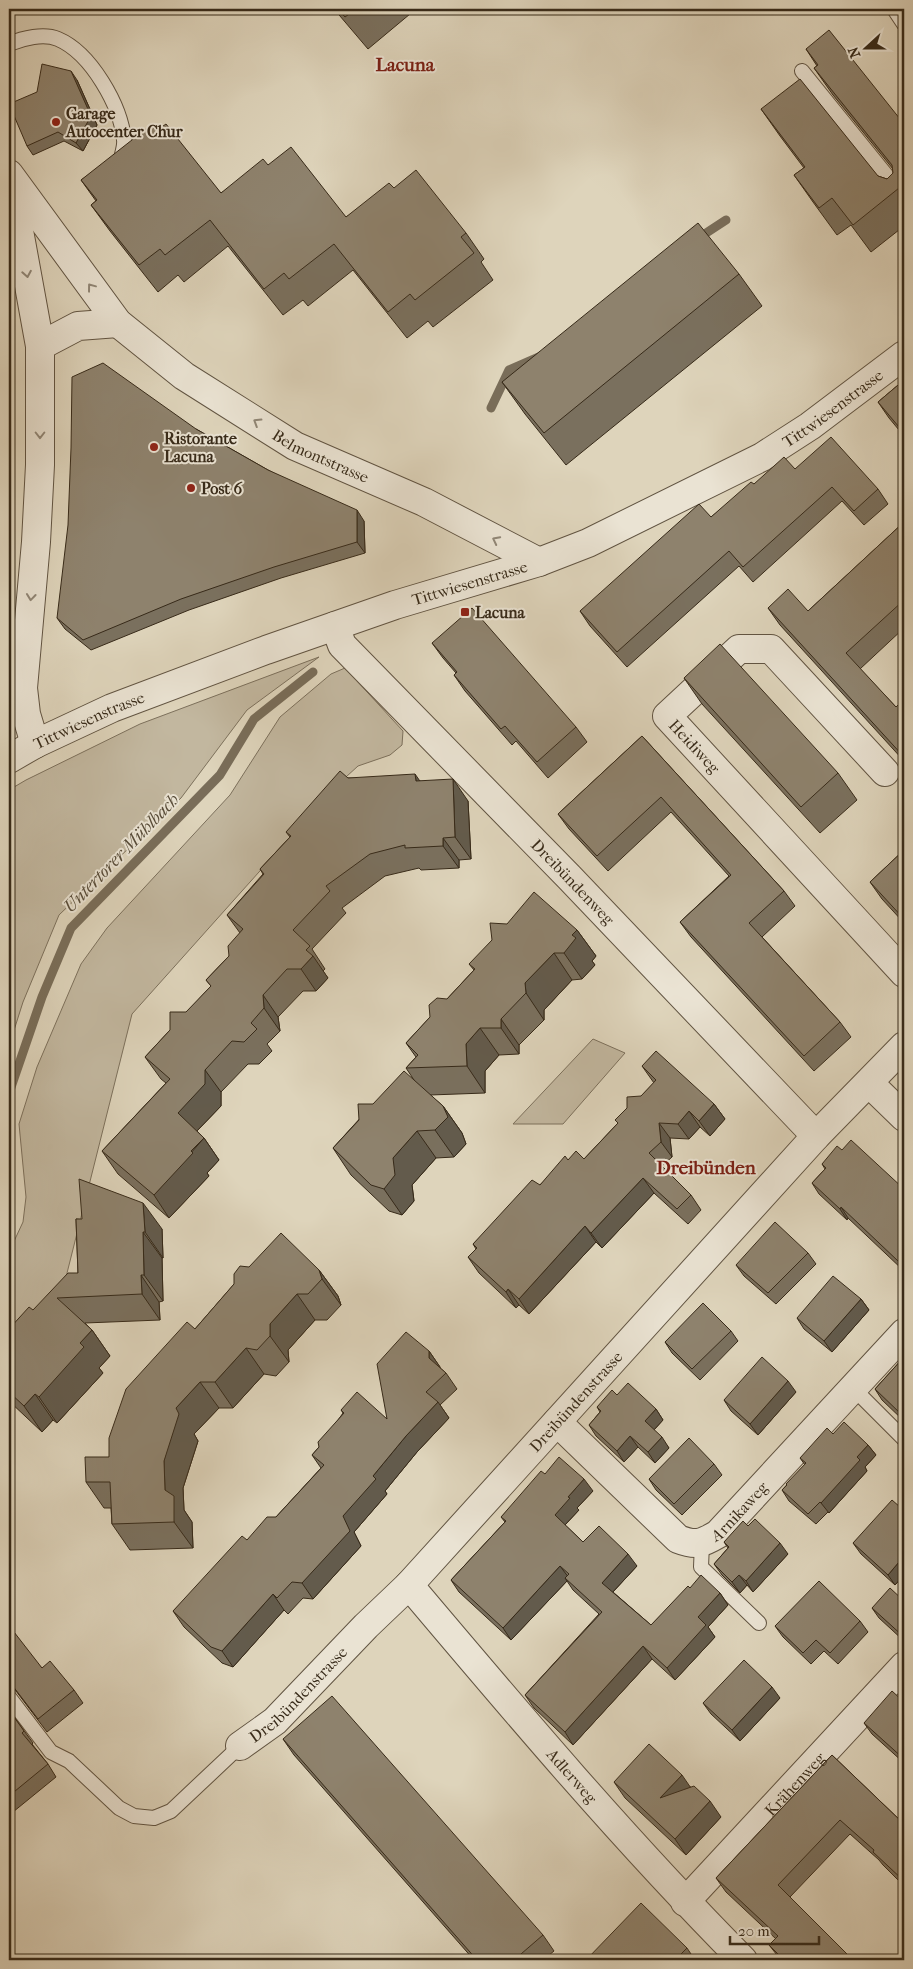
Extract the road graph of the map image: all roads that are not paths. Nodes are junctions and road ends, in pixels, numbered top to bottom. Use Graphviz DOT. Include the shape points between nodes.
graph roads {
  1 [pos="894,9"];
  2 [pos="904,24"];
  3 [pos="9,44"];
  4 [pos="802,71"];
  5 [pos="9,174"];
  6 [pos="108,174"];
  7 [pos="904,197"];
  8 [pos="118,323"];
  9 [pos="40,346"];
  10 [pos="904,355"];
  11 [pos="539,562"];
  12 [pos="335,626"];
  13 [pos="35,744"];
  14 [pos="9,759"];
  15 [pos="885,772"];
  16 [pos="904,973"];
  17 [pos="904,1046"];
  18 [pos="869,1083"];
  19 [pos="904,1117"];
  20 [pos="816,1136"];
  21 [pos="904,1333"];
  22 [pos="853,1388"];
  23 [pos="556,1422"];
  24 [pos="904,1439"];
  25 [pos="702,1543"];
  26 [pos="409,1585"];
  27 [pos="759,1622"];
  28 [pos="904,1666"];
  29 [pos="9,1697"];
  30 [pos="240,1746"];
  31 [pos="685,1902"];
  32 [pos="743,1960"];
  1 -- 2 [label="lane"];
  3 -- 6 [label="lane" via="42,36 57,39 77,51 98,74 116,109 125,141 120,162"];
  4 -- 7 [label="lane"];
  8 -- 5 [label="street, Belmontstrasse, one-way"];
  5 -- 9 [label="street, Belmontstrasse, one-way"];
  8 -- 9 [label="street" via="78,326"];
  11 -- 8 [label="street, Belmontstrasse, one-way" via="424,502 295,446 184,376"];
  9 -- 13 [label="street, Belmontstrasse, one-way" via="40,465 23,688 26,714"];
  10 -- 11 [label="street, Tittwiesenstrasse" via="810,426 762,457 588,543"];
  11 -- 12 [label="street, Tittwiesenstrasse"];
  12 -- 13 [label="street, Tittwiesenstrasse" via="112,708"];
  12 -- 20 [label="street, Dreibündenweg" via="342,645"];
  13 -- 14 [label="street, Tittwiesenstrasse"];
  15 -- 16 [label="street, Heidiweg" via="771,649 739,649 667,716"];
  17 -- 18 [label="street, Dreibündenstrasse"];
  18 -- 19 [label="street"];
  18 -- 20 [label="street, Dreibündenstrasse"];
  20 -- 23 [label="street, Dreibündenstrasse"];
  21 -- 22 [label="street, Arnikaweg"];
  22 -- 24 [label="lane"];
  22 -- 25 [label="street, Arnikaweg" via="718,1534"];
  23 -- 25 [label="street, Arnikaweg" via="678,1539 691,1544"];
  23 -- 26 [label="street, Dreibündenstrasse"];
  25 -- 27 [label="lane" via="701,1567"];
  26 -- 30 [label="street, Dreibündenstrasse" via="275,1721"];
  26 -- 31 [label="street, Adlerweg" via="520,1717"];
  28 -- 31 [label="street, Krähenweg"];
  29 -- 30 [label="lane" via="51,1752 69,1761 119,1808 134,1816 154,1818 172,1811"];
  31 -- 32 [label="street, Adlerweg"];
}
